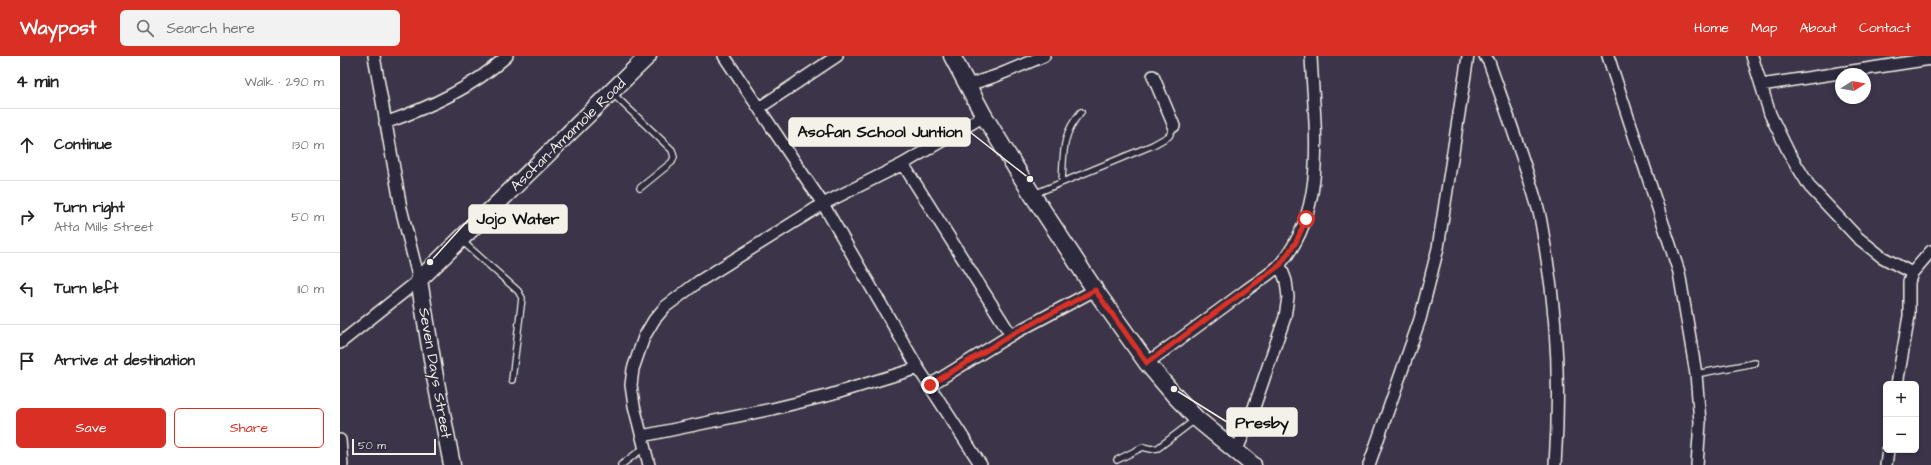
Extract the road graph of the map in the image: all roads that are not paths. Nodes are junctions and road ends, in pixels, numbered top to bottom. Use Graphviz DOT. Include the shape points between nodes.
graph roads {
  1 [pos="374,56"];
  2 [pos="508,56"];
  3 [pos="648,56"];
  4 [pos="724,56"];
  5 [pos="837,56"];
  6 [pos="952,56"];
  7 [pos="1044,56"];
  8 [pos="1311,56"];
  9 [pos="1468,56"];
  10 [pos="1485,56"];
  11 [pos="1608,56"];
  12 [pos="1752,56"];
  13 [pos="1931,59"];
  14 [pos="1153,76"];
  15 [pos="968,84"];
  16 [pos="1761,85"];
  17 [pos="611,92"];
  18 [pos="759,108"];
  19 [pos="1081,112"];
  20 [pos="984,116"];
  21 [pos="385,123"];
  22 [pos="1174,126"];
  23 [pos="903,164"];
  24 [pos="1062,182"];
  25 [pos="640,188"];
  26 [pos="1032,195"];
  27 [pos="823,204"];
  28 [pos="460,240"];
  29 [pos="1931,252"];
  30 [pos="1280,265"];
  31 [pos="1912,273"];
  32 [pos="419,280"];
  33 [pos="1095,290"];
  34 [pos="1011,335"];
  35 [pos="340,343"];
  36 [pos="1147,363"];
  37 [pos="1755,363"];
  38 [pos="918,368"];
  39 [pos="1696,374"];
  40 [pos="512,380"];
  41 [pos="1898,381"];
  42 [pos="930,385"];
  43 [pos="1197,419"];
  44 [pos="340,440"];
  45 [pos="644,441"];
  46 [pos="1236,452"];
  47 [pos="1888,453"];
  48 [pos="1117,460"];
  49 [pos="342,465"];
  50 [pos="452,465"];
  51 [pos="621,465"];
  52 [pos="649,465"];
  53 [pos="981,465"];
  54 [pos="1253,465"];
  55 [pos="1369,465"];
  56 [pos="1555,465"];
  57 [pos="1697,465"];
  58 [pos="1886,465"];
  1 -- 21 [label="street"];
  2 -- 21 [label="street" via="474,83 424,109"];
  3 -- 17 [label="main road, Asofan-Amamole Road"];
  4 -- 18 [label="street"];
  5 -- 18 [label="street"];
  6 -- 15 [label="main road"];
  7 -- 15 [label="street" via="996,76"];
  8 -- 30 [label="street" via="1315,160 1312,197 1296,242"];
  9 -- 55 [label="street" via="1438,248 1420,319"];
  10 -- 56 [label="street" via="1517,142 1542,228 1551,282 1558,354"];
  11 -- 39 [label="street" via="1679,272"];
  12 -- 16 [label="street"];
  13 -- 16 [label="street"];
  14 -- 22 [label="street"];
  15 -- 20 [label="main road"];
  16 -- 31 [label="street" via="1770,114 1789,153 1810,187 1857,237 1882,257"];
  17 -- 25 [label="lane" via="672,150 672,162"];
  17 -- 28 [label="main road, Asofan-Amamole Road"];
  18 -- 27 [label="street"];
  19 -- 24 [label="lane" via="1072,123 1066,137"];
  20 -- 23 [label="street"];
  20 -- 26 [label="main road"];
  21 -- 32 [label="street" via="401,208"];
  22 -- 24 [label="lane" via="1169,136 1153,145"];
  23 -- 27 [label="street"];
  23 -- 34 [label="street"];
  24 -- 26 [label="lane"];
  26 -- 33 [label="main road"];
  27 -- 38 [label="street"];
  27 -- 45 [label="street" via="698,282 665,307 654,320 644,337 633,369 631,385"];
  28 -- 32 [label="main road, Asofan-Amamole Road"];
  28 -- 40 [label="lane" via="518,291 522,298"];
  29 -- 31 [label="street"];
  30 -- 36 [label="street"];
  30 -- 46 [label="street" via="1288,297 1285,317"];
  31 -- 41 [label="street" via="1908,295 1910,316"];
  32 -- 35 [label="street"];
  32 -- 50 [label="main road, Seven Days Street"];
  33 -- 34 [label="street"];
  33 -- 36 [label="main road"];
  34 -- 42 [label="street"];
  36 -- 43 [label="main road"];
  37 -- 39 [label="lane"];
  38 -- 42 [label="street"];
  38 -- 45 [label="street" via="830,395"];
  39 -- 57 [label="street" via="1700,422"];
  42 -- 53 [label="street"];
  43 -- 46 [label="main road"];
  43 -- 48 [label="lane" via="1158,448 1143,447"];
  44 -- 49 [label="street"];
  45 -- 51 [label="lane"];
  45 -- 52 [label="street"];
  46 -- 54 [label="main road"];
  47 -- 58 [label="street"];
}
